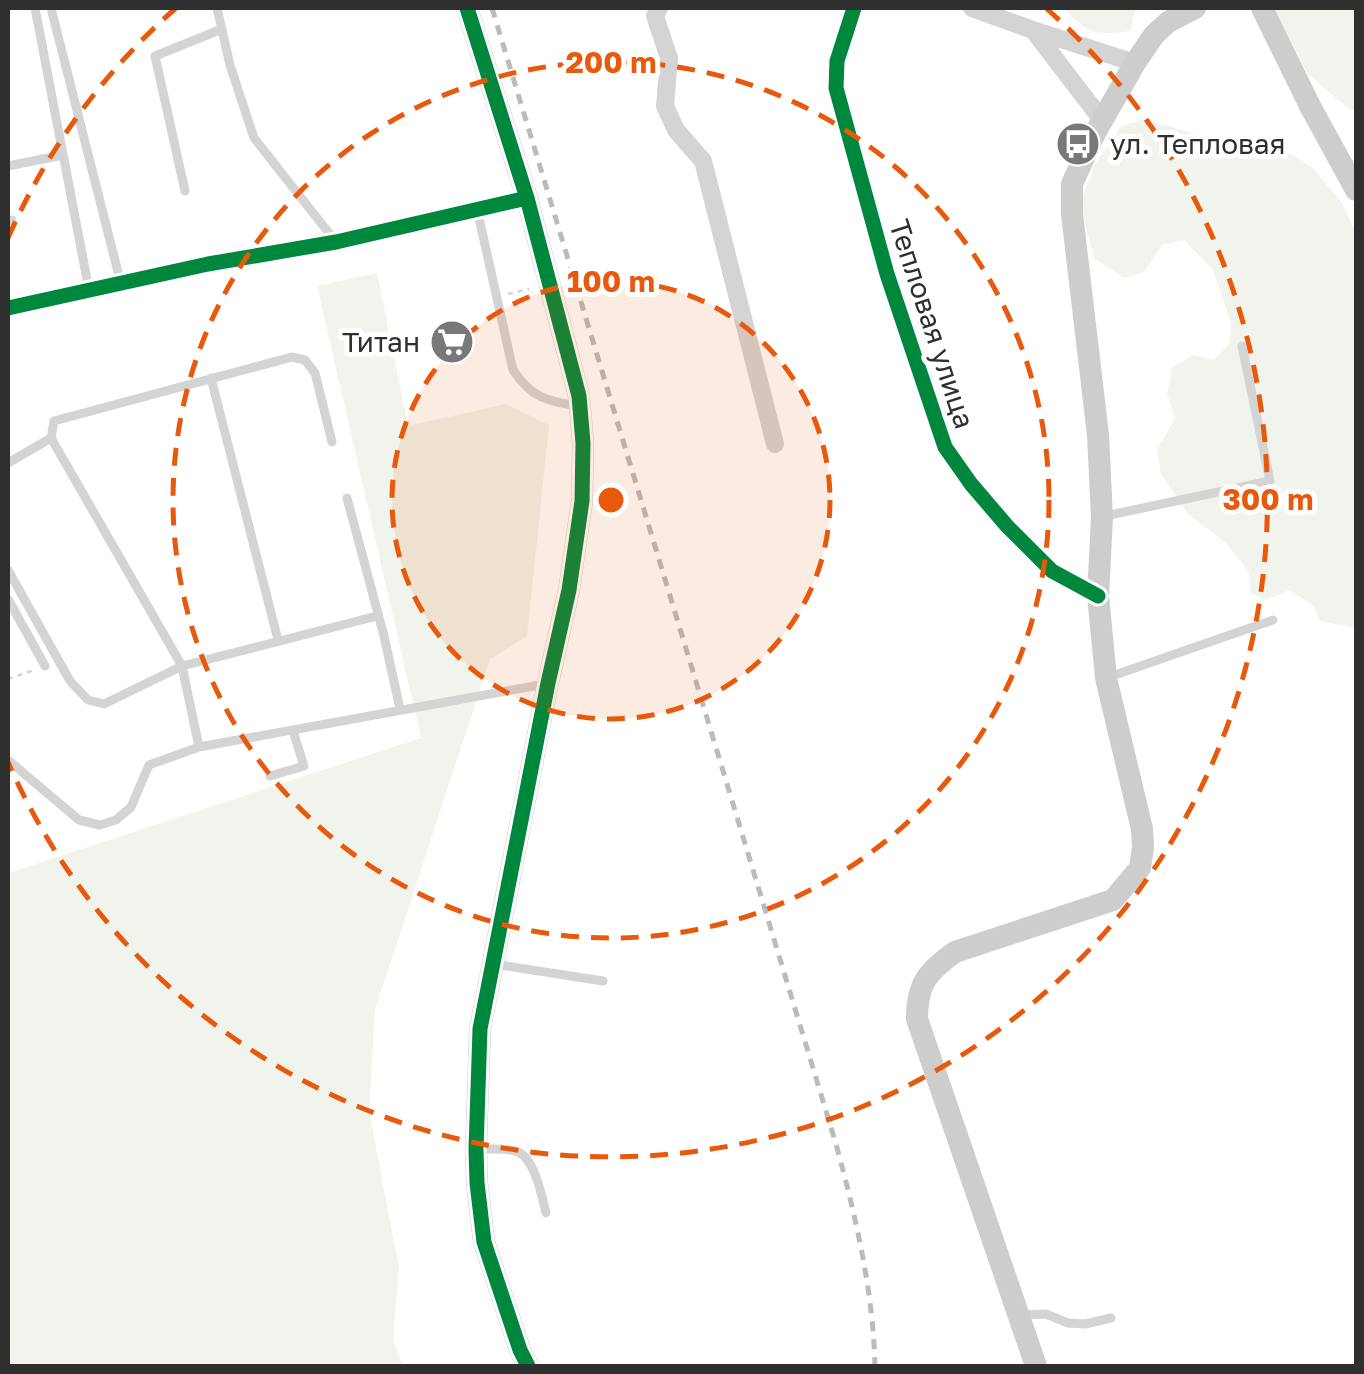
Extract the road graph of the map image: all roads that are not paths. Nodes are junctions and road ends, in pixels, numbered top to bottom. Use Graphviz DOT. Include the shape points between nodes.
graph roads {
  1 [pos="35,8"];
  2 [pos="51,8"];
  3 [pos="217,8"];
  4 [pos="467,8"];
  5 [pos="659,8"];
  6 [pos="854,8"];
  7 [pos="972,8"];
  8 [pos="1194,8"];
  9 [pos="1262,8"];
  10 [pos="222,29"];
  11 [pos="1034,30"];
  12 [pos="1135,63"];
  13 [pos="1102,120"];
  14 [pos="64,155"];
  15 [pos="8,166"];
  16 [pos="1356,190"];
  17 [pos="185,192"];
  18 [pos="527,198"];
  19 [pos="477,209"];
  20 [pos="336,242"];
  21 [pos="121,284"];
  22 [pos="89,290"];
  23 [pos="8,308"];
  24 [pos="1242,346"];
  25 [pos="211,378"];
  26 [pos="580,407"];
  27 [pos="51,438"];
  28 [pos="332,442"];
  29 [pos="775,444"];
  30 [pos="8,463"];
  31 [pos="347,498"];
  32 [pos="1102,516"];
  33 [pos="8,570"];
  34 [pos="1098,596"];
  35 [pos="8,599"];
  36 [pos="377,616"];
  37 [pos="1273,620"];
  38 [pos="278,640"];
  39 [pos="44,666"];
  40 [pos="182,666"];
  41 [pos="1106,678"];
  42 [pos="548,683"];
  43 [pos="400,709"];
  44 [pos="294,731"];
  45 [pos="199,747"];
  46 [pos="8,760"];
  47 [pos="270,776"];
  48 [pos="493,964"];
  49 [pos="603,981"];
  50 [pos="476,1149"];
  51 [pos="546,1213"];
  52 [pos="1018,1315"];
  53 [pos="1112,1318"];
  54 [pos="528,1366"];
  55 [pos="1036,1366"];
  1 -- 14 [label="lane"];
  2 -- 21 [label="lane"];
  3 -- 10 [label="lane"];
  4 -- 18 [label="street"];
  5 -- 29 [label="street" via="655,16 669,58 665,106 703,161"];
  6 -- 34 [label="street, Тепловая улица" via="836,88 887,274 945,446 970,484 1052,571"];
  7 -- 11 [label="street"];
  8 -- 12 [label="street" via="1154,35"];
  9 -- 16 [label="street"];
  10 -- 17 [label="lane" via="155,56"];
  10 -- 20 [label="lane" via="254,138"];
  11 -- 12 [label="street"];
  11 -- 13 [label="street"];
  12 -- 13 [label="street"];
  13 -- 32 [label="street" via="1072,184 1072,214"];
  14 -- 15 [label="lane"];
  14 -- 22 [label="lane"];
  18 -- 19 [label="street"];
  18 -- 26 [label="street"];
  19 -- 20 [label="street"];
  19 -- 26 [label="lane" via="513,370 525,388 548,402"];
  20 -- 21 [label="street"];
  21 -- 22 [label="street"];
  22 -- 23 [label="street"];
  24 -- 32 [label="lane" via="1270,481"];
  25 -- 27 [label="lane" via="54,420"];
  25 -- 28 [label="lane" via="292,357 305,360 315,373"];
  25 -- 38 [label="lane"];
  26 -- 42 [label="street" via="582,501"];
  27 -- 30 [label="lane"];
  27 -- 40 [label="lane"];
  31 -- 36 [label="lane"];
  32 -- 34 [label="street"];
  33 -- 40 [label="lane" via="70,681 88,700 104,704"];
  34 -- 41 [label="street"];
  35 -- 39 [label="lane"];
  36 -- 38 [label="lane"];
  36 -- 43 [label="lane"];
  37 -- 41 [label="lane"];
  38 -- 40 [label="lane"];
  40 -- 45 [label="lane"];
  41 -- 52 [label="street" via="1142,829 1140,868 1113,900 955,952 934,967 917,1002 917,1019"];
  42 -- 43 [label="lane"];
  42 -- 48 [label="street"];
  43 -- 44 [label="lane"];
  44 -- 45 [label="lane"];
  44 -- 47 [label="lane" via="304,766"];
  45 -- 46 [label="lane" via="149,765 130,807 100,825 79,820"];
  48 -- 49 [label="lane"];
  48 -- 50 [label="street" via="480,1029"];
  50 -- 51 [label="lane" via="517,1151 527,1159"];
  50 -- 54 [label="street" via="484,1242"];
  52 -- 53 [label="lane" via="1085,1324"];
  52 -- 55 [label="street"];
}
